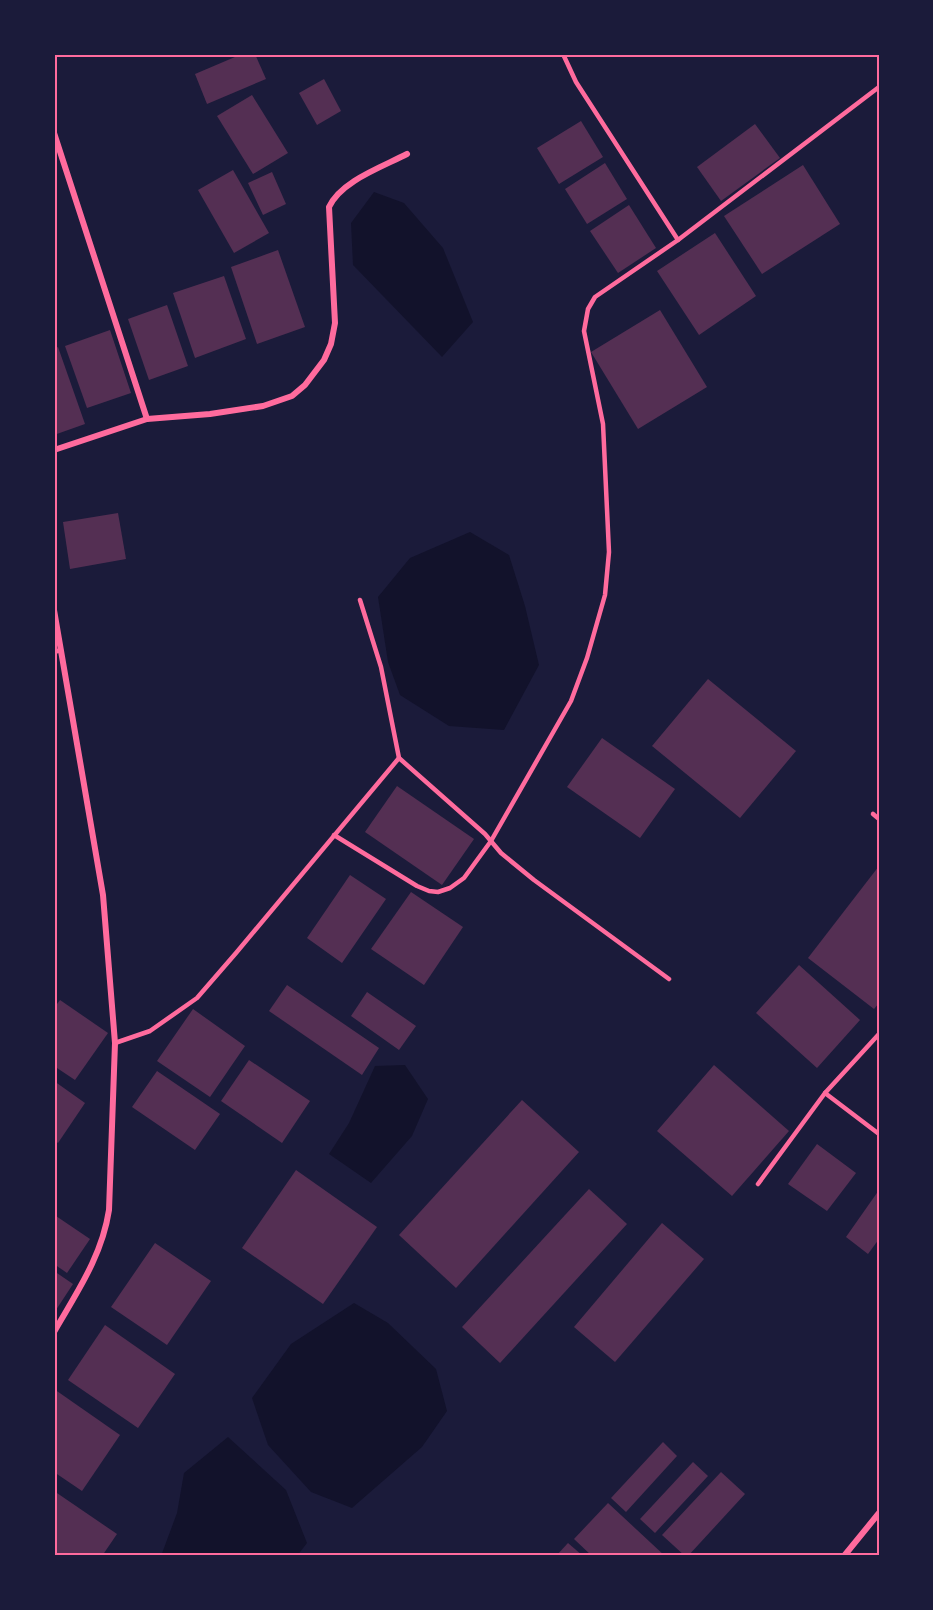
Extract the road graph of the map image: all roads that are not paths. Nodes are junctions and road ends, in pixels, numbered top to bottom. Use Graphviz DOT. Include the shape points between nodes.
graph roads {
  1 [pos="563,54"];
  2 [pos="879,87"];
  3 [pos="54,133"];
  4 [pos="407,154"];
  5 [pos="678,240"];
  6 [pos="147,418"];
  7 [pos="54,450"];
  8 [pos="360,600"];
  9 [pos="54,610"];
  10 [pos="57,651"];
  11 [pos="399,758"];
  12 [pos="873,813"];
  13 [pos="879,819"];
  14 [pos="334,835"];
  15 [pos="491,841"];
  16 [pos="669,979"];
  17 [pos="879,1034"];
  18 [pos="115,1043"];
  19 [pos="825,1093"];
  20 [pos="879,1134"];
  21 [pos="758,1184"];
  22 [pos="54,1332"];
  23 [pos="879,1513"];
  24 [pos="844,1556"];
  1 -- 5 [label="lane" via="576,82"];
  2 -- 5 [label="lane"];
  3 -- 6 [label="street"];
  4 -- 6 [label="street" via="345,186 329,207 335,323 324,360 304,385 292,396 263,406"];
  5 -- 15 [label="lane" via="595,297 588,309 584,331 603,424 609,552 605,595 571,701"];
  6 -- 7 [label="street"];
  8 -- 11 [label="lane" via="381,667"];
  9 -- 10 [label="street"];
  10 -- 18 [label="street" via="103,895"];
  11 -- 14 [label="lane"];
  11 -- 15 [label="lane"];
  12 -- 13 [label="lane"];
  14 -- 15 [label="lane" via="417,886 438,892 464,878"];
  14 -- 18 [label="lane" via="196,998 150,1031"];
  15 -- 16 [label="lane" via="534,880"];
  17 -- 19 [label="lane"];
  18 -- 22 [label="street" via="106,1232 99,1253"];
  19 -- 20 [label="lane"];
  19 -- 21 [label="lane"];
  23 -- 24 [label="street"];
}
